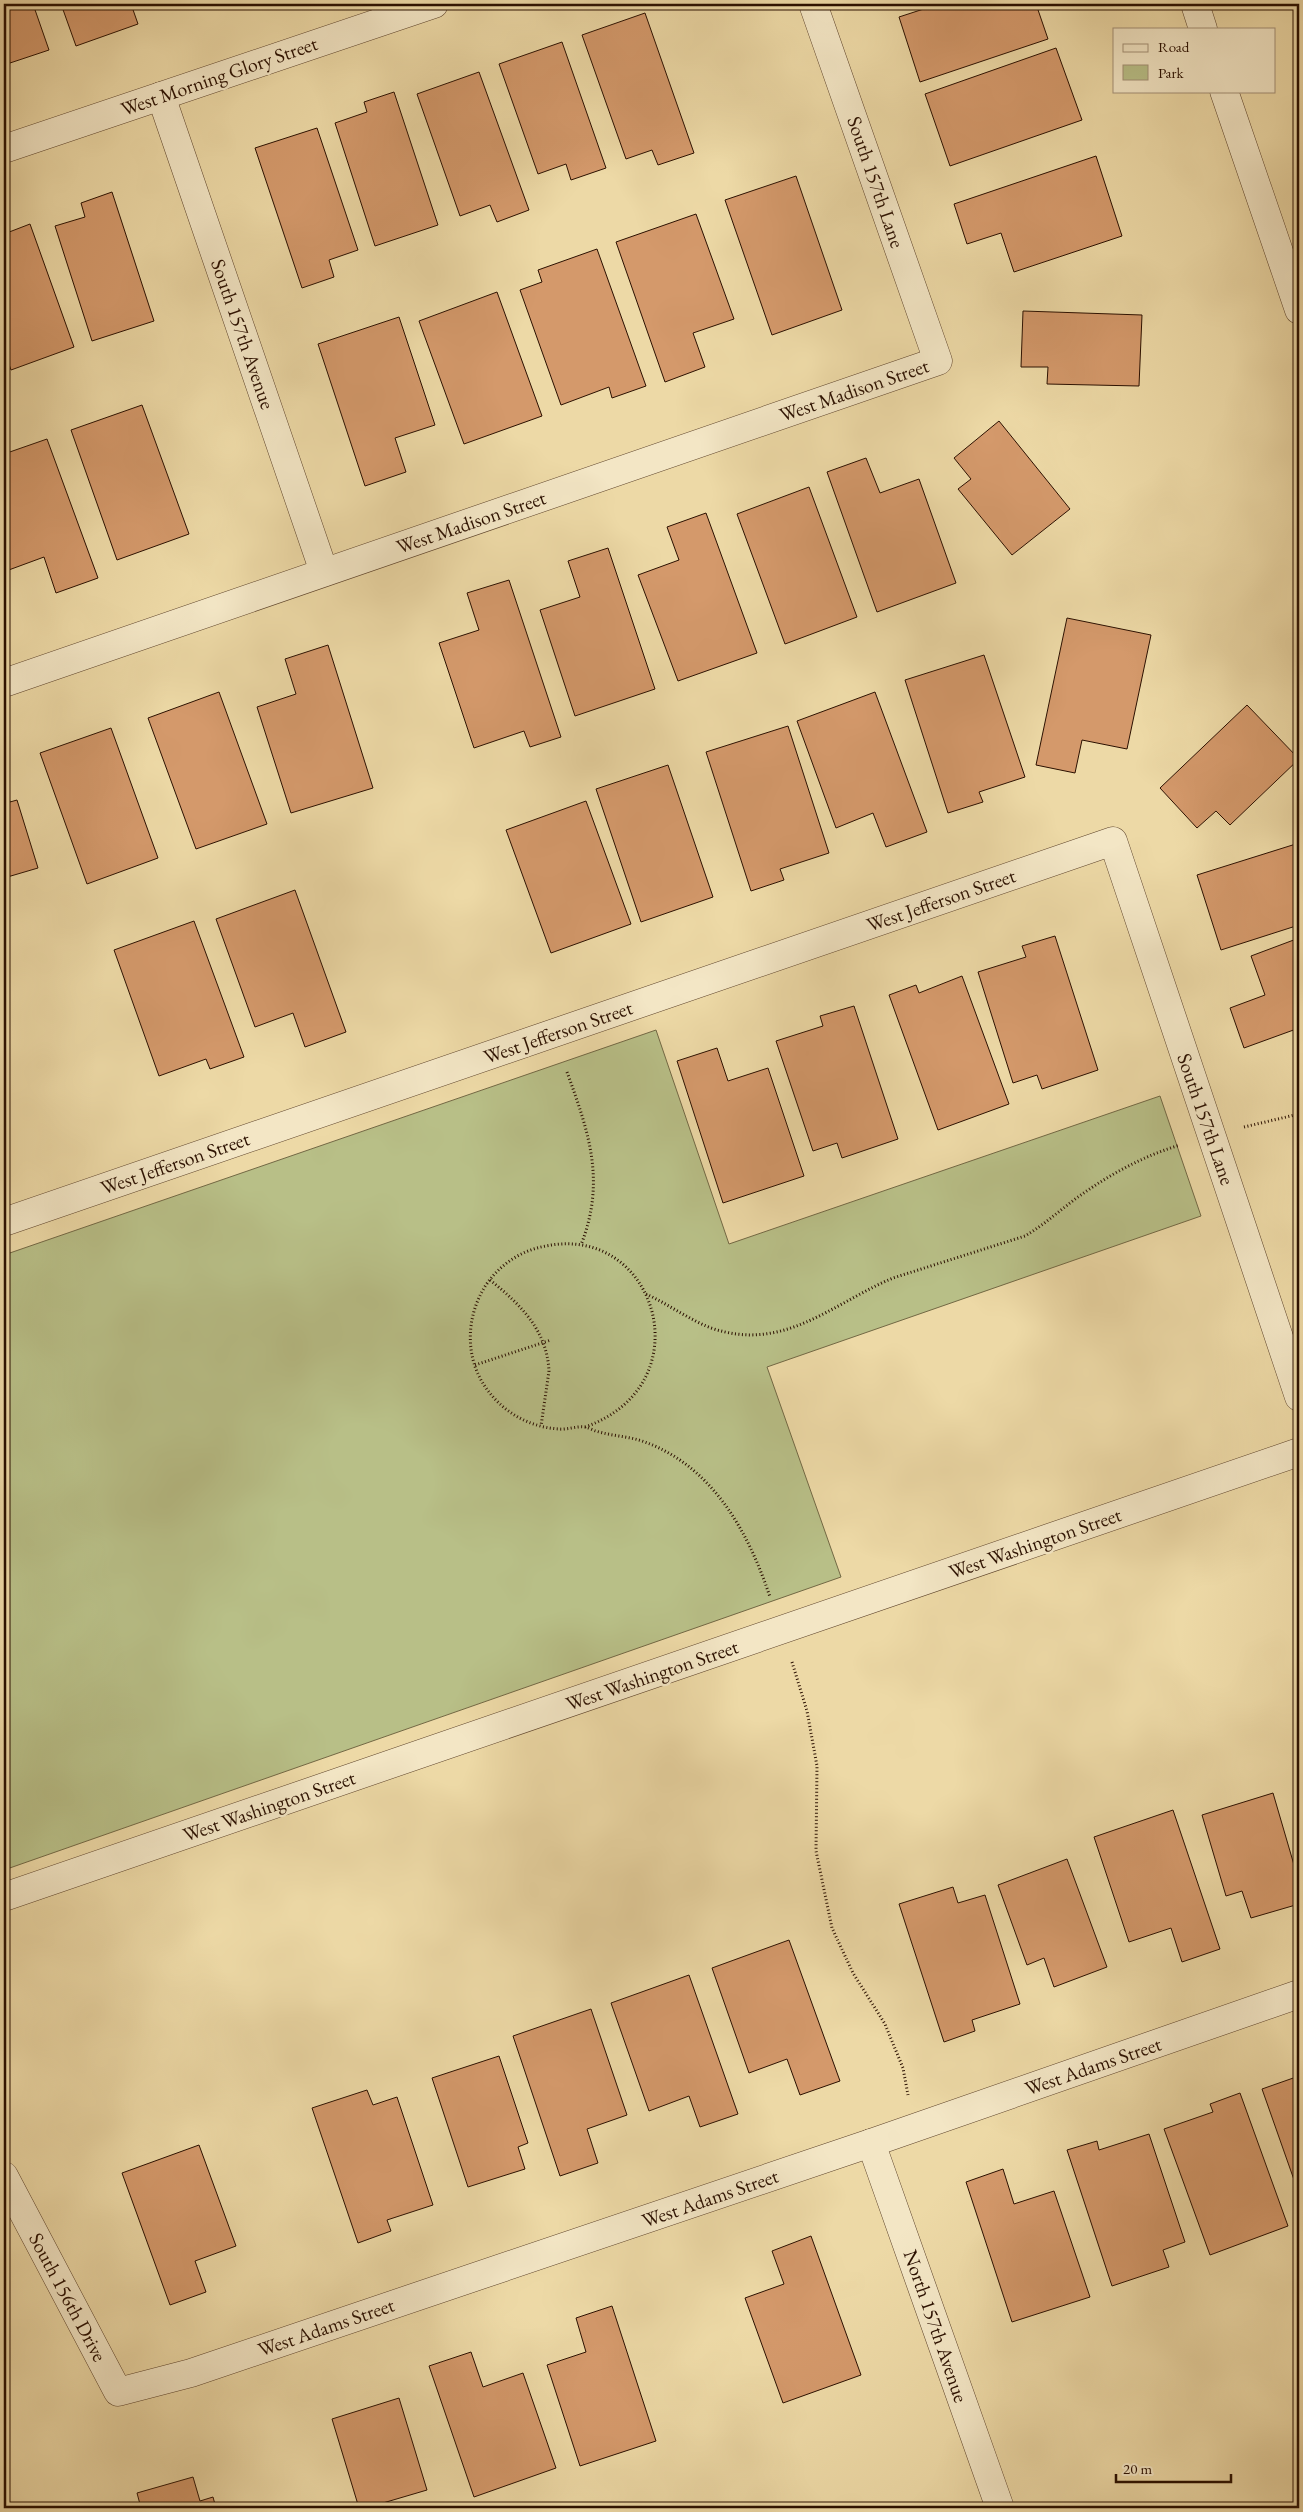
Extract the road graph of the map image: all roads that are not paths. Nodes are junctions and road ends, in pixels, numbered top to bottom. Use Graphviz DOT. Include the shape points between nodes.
graph roads {
  1 [pos="434,4"];
  2 [pos="813,4"];
  3 [pos="1194,4"];
  4 [pos="1203,28"];
  5 [pos="1224,92"];
  6 [pos="161,96"];
  7 [pos="4,149"];
  8 [pos="1299,310"];
  9 [pos="938,361"];
  10 [pos="324,572"];
  11 [pos="4,683"];
  12 [pos="1113,841"];
  13 [pos="4,1222"];
  14 [pos="1299,1397"];
  15 [pos="1299,1452"];
  16 [pos="4,1897"];
  17 [pos="1299,1994"];
  18 [pos="871,2143"];
  19 [pos="4,2176"];
  20 [pos="118,2392"];
  21 [pos="1000,2508"];
  1 -- 6 [label="street, West Morning Glory Street"];
  2 -- 9 [label="street, South 157th Lane"];
  3 -- 4 [label="street"];
  5 -- 8 [label="street"];
  6 -- 7 [label="street, West Morning Glory Street"];
  6 -- 10 [label="street, South 157th Avenue"];
  9 -- 10 [label="street, West Madison Street"];
  10 -- 11 [label="street, West Madison Street"];
  12 -- 13 [label="street, West Jefferson Street"];
  12 -- 14 [label="street, South 157th Lane"];
  15 -- 16 [label="street, West Washington Street"];
  17 -- 18 [label="street, West Adams Street"];
  18 -- 20 [label="street, West Adams Street" via="201,2369"];
  18 -- 21 [label="street, North 157th Avenue"];
  19 -- 20 [label="street, South 156th Drive"];
}
